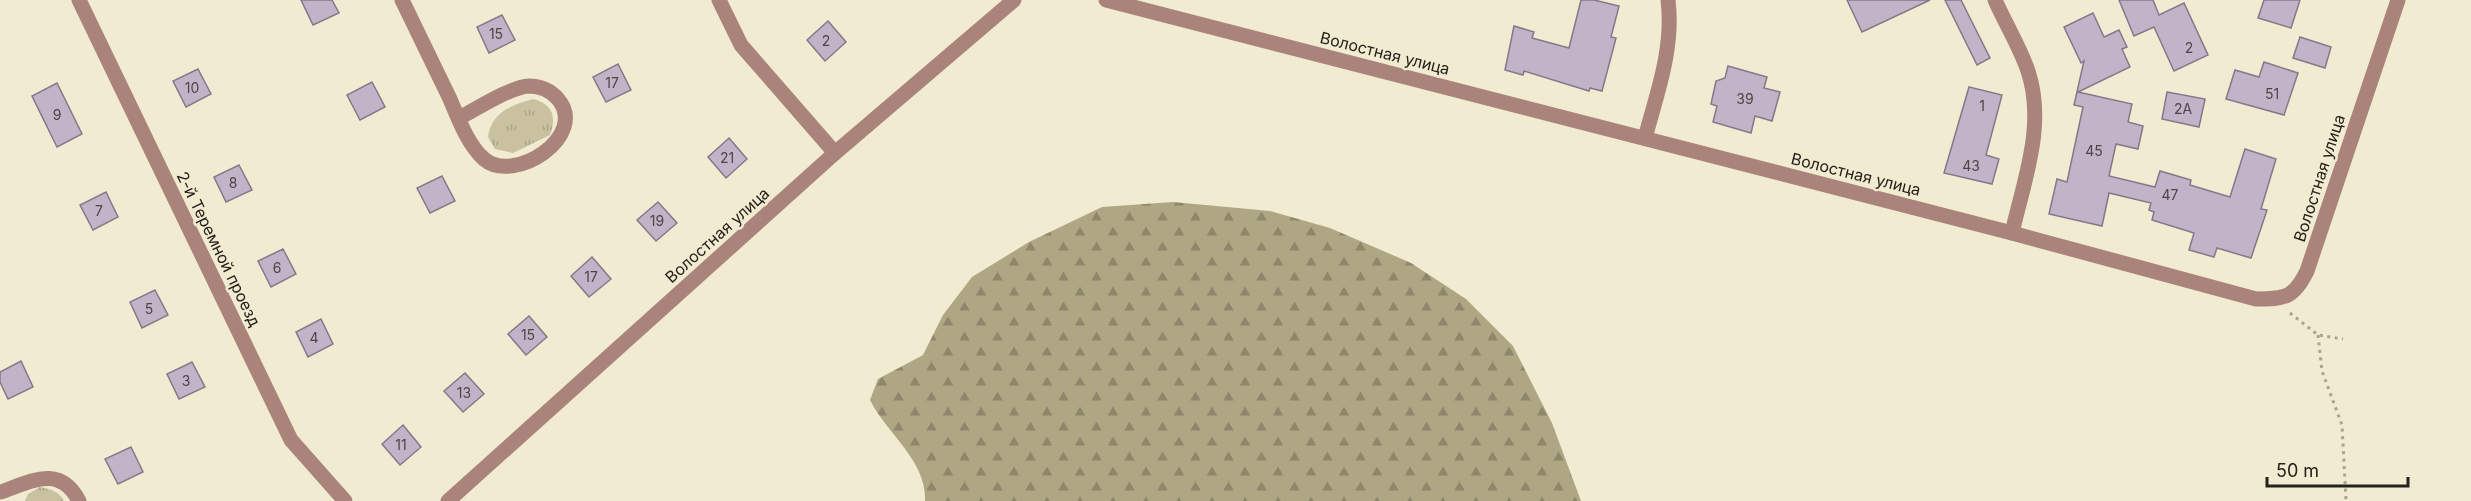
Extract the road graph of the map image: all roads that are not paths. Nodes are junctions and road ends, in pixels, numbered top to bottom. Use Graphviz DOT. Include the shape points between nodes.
graph roads {
  1 [pos="79,0"];
  2 [pos="402,0"];
  3 [pos="719,0"];
  4 [pos="1014,0"];
  5 [pos="1106,0"];
  6 [pos="1668,0"];
  7 [pos="1995,0"];
  8 [pos="2398,0"];
  9 [pos="459,118"];
  10 [pos="1645,138"];
  11 [pos="835,153"];
  12 [pos="2012,233"];
  13 [pos="2,494"];
  14 [pos="79,501"];
  15 [pos="345,501"];
  16 [pos="448,501"];
  1 -- 15 [label="street, 2-й Теремной проезд" via="291,440"];
  2 -- 9 [label="street"];
  3 -- 11 [label="street" via="741,45"];
  4 -- 11 [label="street, Волостная улица"];
  5 -- 10 [label="street, Волостная улица"];
  6 -- 10 [label="street" via="1666,59"];
  7 -- 12 [label="street" via="2027,70 2035,100 2034,137"];
  8 -- 12 [label="street, Волостная улица" via="2298,290 2280,299 2256,299"];
  9 -- 9 [label="street" via="484,159 509,167 558,141 566,116 553,93 528,86"];
  10 -- 12 [label="street, Волостная улица"];
  11 -- 16 [label="street, Волостная улица"];
  13 -- 14 [label="street" via="48,477 61,480"];
}
